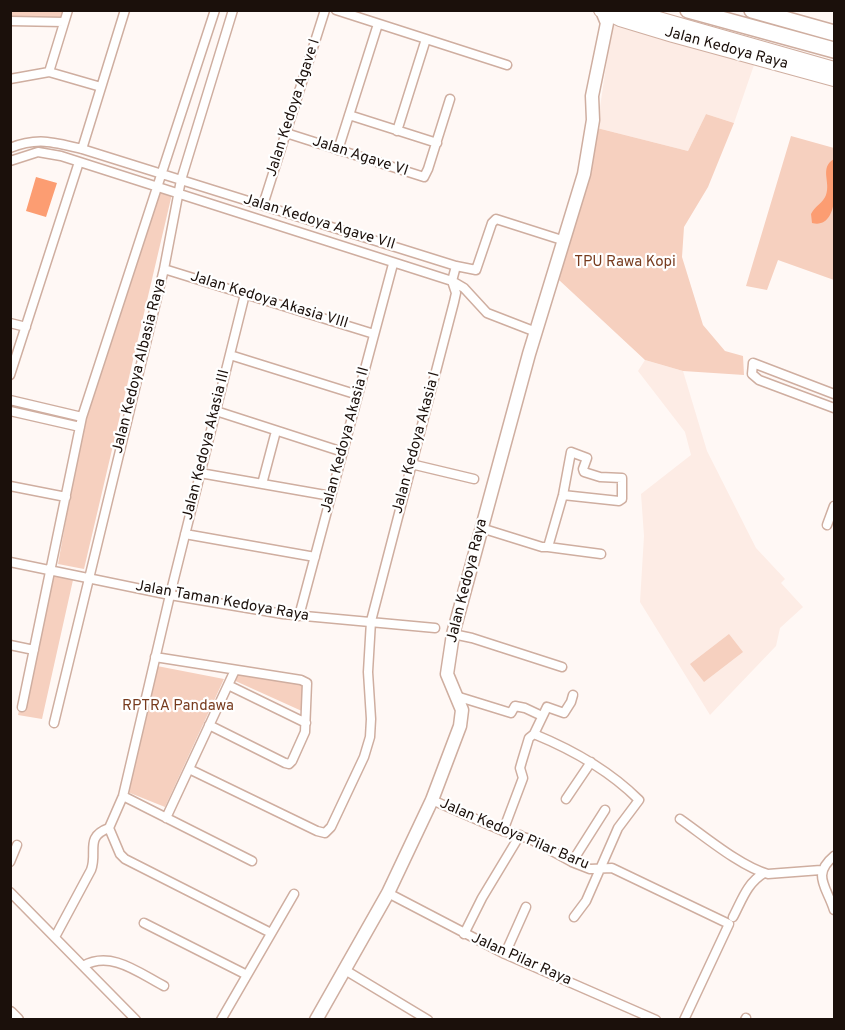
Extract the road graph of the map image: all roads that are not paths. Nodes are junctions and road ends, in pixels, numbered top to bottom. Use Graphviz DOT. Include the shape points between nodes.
graph roads {
  1 [pos="68,10"];
  2 [pos="125,10"];
  3 [pos="215,10"];
  4 [pos="234,10"];
  5 [pos="325,10"];
  6 [pos="336,10"];
  7 [pos="688,10"];
  8 [pos="752,10"];
  9 [pos="602,11"];
  10 [pos="622,14"];
  11 [pos="10,21"];
  12 [pos="64,22"];
  13 [pos="378,24"];
  14 [pos="834,33"];
  15 [pos="426,39"];
  16 [pos="834,50"];
  17 [pos="507,65"];
  18 [pos="834,69"];
  19 [pos="49,72"];
  20 [pos="10,79"];
  21 [pos="834,79"];
  22 [pos="101,87"];
  23 [pos="450,99"];
  24 [pos="349,115"];
  25 [pos="593,120"];
  26 [pos="398,131"];
  27 [pos="286,133"];
  28 [pos="437,143"];
  29 [pos="10,148"];
  30 [pos="82,149"];
  31 [pos="338,150"];
  32 [pos="10,160"];
  33 [pos="79,162"];
  34 [pos="163,174"];
  35 [pos="181,180"];
  36 [pos="158,188"];
  37 [pos="179,195"];
  38 [pos="263,205"];
  39 [pos="566,240"];
  40 [pos="393,264"];
  41 [pos="456,266"];
  42 [pos="164,269"];
  43 [pos="452,281"];
  44 [pos="245,294"];
  45 [pos="10,322"];
  46 [pos="26,327"];
  47 [pos="537,332"];
  48 [pos="374,334"];
  49 [pos="230,355"];
  50 [pos="10,375"];
  51 [pos="834,394"];
  52 [pos="358,395"];
  53 [pos="10,400"];
  54 [pos="834,408"];
  55 [pos="10,411"];
  56 [pos="216,411"];
  57 [pos="82,417"];
  58 [pos="80,427"];
  59 [pos="276,431"];
  60 [pos="343,453"];
  61 [pos="411,464"];
  62 [pos="200,473"];
  63 [pos="474,480"];
  64 [pos="262,484"];
  65 [pos="10,486"];
  66 [pos="563,495"];
  67 [pos="331,496"];
  68 [pos="66,497"];
  69 [pos="834,506"];
  70 [pos="827,525"];
  71 [pos="481,528"];
  72 [pos="185,534"];
  73 [pos="548,547"];
  74 [pos="601,554"];
  75 [pos="315,557"];
  76 [pos="10,562"];
  77 [pos="51,569"];
  78 [pos="88,577"];
  79 [pos="170,595"];
  80 [pos="299,616"];
  81 [pos="371,621"];
  82 [pos="435,628"];
  83 [pos="453,634"];
  84 [pos="10,645"];
  85 [pos="34,650"];
  86 [pos="155,657"];
  87 [pos="562,667"];
  88 [pos="235,670"];
  89 [pos="228,685"];
  90 [pos="573,694"];
  91 [pos="456,696"];
  92 [pos="22,707"];
  93 [pos="542,716"];
  94 [pos="54,723"];
  95 [pos="306,723"];
  96 [pos="209,725"];
  97 [pos="534,734"];
  98 [pos="591,762"];
  99 [pos="189,769"];
  100 [pos="123,796"];
  101 [pos="566,799"];
  102 [pos="432,800"];
  103 [pos="605,810"];
  104 [pos="166,818"];
  105 [pos="680,819"];
  106 [pos="109,828"];
  107 [pos="503,831"];
  108 [pos="520,835"];
  109 [pos="17,844"];
  110 [pos="834,856"];
  111 [pos="252,861"];
  112 [pos="10,862"];
  113 [pos="572,862"];
  114 [pos="600,869"];
  115 [pos="821,870"];
  116 [pos="764,873"];
  117 [pos="10,892"];
  118 [pos="388,893"];
  119 [pos="294,894"];
  120 [pos="526,907"];
  121 [pos="834,910"];
  122 [pos="574,917"];
  123 [pos="733,917"];
  124 [pos="144,923"];
  125 [pos="271,933"];
  126 [pos="464,934"];
  127 [pos="55,937"];
  128 [pos="505,954"];
  129 [pos="83,966"];
  130 [pos="345,970"];
  131 [pos="247,975"];
  132 [pos="164,986"];
  133 [pos="10,1013"];
  134 [pos="16,1020"];
  135 [pos="136,1020"];
  136 [pos="221,1020"];
  137 [pos="316,1020"];
  138 [pos="428,1020"];
  139 [pos="656,1020"];
  140 [pos="684,1020"];
  1 -- 12 [label="street"];
  2 -- 22 [label="street"];
  3 -- 34 [label="street"];
  4 -- 35 [label="street, Jalan Kedoya Albasia Raya"];
  5 -- 27 [label="street, Jalan Kedoya Agave I"];
  6 -- 13 [label="street"];
  7 -- 16 [label="highway"];
  8 -- 14 [label="highway"];
  9 -- 10 [label="main road, Jalan Kedoya Raya"];
  9 -- 25 [label="street, Jalan Kedoya Raya" via="607,23 592,96"];
  10 -- 18 [label="main road, Jalan Kedoya Raya"];
  10 -- 21 [label="main road, Jalan Kedoya Raya"];
  10 -- 25 [label="street, Jalan Kedoya Raya" via="612,27"];
  11 -- 12 [label="street"];
  12 -- 19 [label="street"];
  13 -- 15 [label="street"];
  13 -- 24 [label="street"];
  15 -- 17 [label="street"];
  15 -- 26 [label="street"];
  19 -- 20 [label="street"];
  19 -- 22 [label="street"];
  22 -- 30 [label="street"];
  23 -- 28 [label="street, Jalan Agave VI"];
  24 -- 26 [label="street"];
  24 -- 31 [label="street"];
  25 -- 39 [label="street, Jalan Kedoya Raya" via="584,174"];
  26 -- 28 [label="street"];
  27 -- 31 [label="street, Jalan Agave VI"];
  27 -- 38 [label="street, Jalan Kedoya Agave I"];
  28 -- 31 [label="street, Jalan Agave VI" via="424,177"];
  29 -- 30 [label="street, Jalan Kedoya Agave VII" via="43,140"];
  30 -- 34 [label="street, Jalan Kedoya Agave VII"];
  32 -- 33 [label="street" via="38,152"];
  33 -- 36 [label="street"];
  33 -- 46 [label="street"];
  34 -- 35 [label="street, Jalan Kedoya Agave VII"];
  34 -- 36 [label="street"];
  35 -- 37 [label="street, Jalan Kedoya Albasia Raya"];
  35 -- 38 [label="street, Jalan Kedoya Agave VII"];
  36 -- 37 [label="street"];
  36 -- 57 [label="street"];
  37 -- 40 [label="street"];
  37 -- 42 [label="street, Jalan Kedoya Albasia Raya"];
  38 -- 41 [label="street, Jalan Kedoya Agave VII"];
  39 -- 41 [label="street" via="496,219 477,270"];
  39 -- 47 [label="street, Jalan Kedoya Raya"];
  40 -- 43 [label="street"];
  40 -- 48 [label="street, Jalan Kedoya Akasia II"];
  41 -- 43 [label="street, Jalan Kedoya Akasia I"];
  42 -- 44 [label="street, Jalan Kedoya Akasia VIII"];
  42 -- 78 [label="street, Jalan Kedoya Albasia Raya"];
  43 -- 47 [label="street" via="488,313"];
  43 -- 61 [label="street, Jalan Kedoya Akasia I" via="454,302"];
  44 -- 48 [label="street, Jalan Kedoya Akasia VIII"];
  44 -- 49 [label="street, Jalan Kedoya Akasia III"];
  45 -- 46 [label="street"];
  46 -- 50 [label="street"];
  47 -- 71 [label="street, Jalan Kedoya Raya"];
  48 -- 52 [label="street, Jalan Kedoya Akasia II"];
  49 -- 52 [label="street"];
  49 -- 56 [label="street, Jalan Kedoya Akasia III"];
  51 -- 54 [label="street" via="753,363 752,374 759,380"];
  52 -- 60 [label="street, Jalan Kedoya Akasia II"];
  53 -- 57 [label="street"];
  55 -- 58 [label="street"];
  56 -- 59 [label="street"];
  56 -- 62 [label="street, Jalan Kedoya Akasia III"];
  57 -- 58 [label="street"];
  58 -- 68 [label="street"];
  59 -- 60 [label="street"];
  59 -- 64 [label="street"];
  60 -- 67 [label="street, Jalan Kedoya Akasia II"];
  61 -- 63 [label="street"];
  61 -- 81 [label="street, Jalan Kedoya Akasia I"];
  62 -- 64 [label="street"];
  62 -- 72 [label="street, Jalan Kedoya Akasia III"];
  64 -- 67 [label="street"];
  65 -- 68 [label="street"];
  66 -- 66 [label="street" via="619,501 622,478 584,472 587,458 571,452"];
  66 -- 73 [label="street"];
  67 -- 75 [label="street, Jalan Kedoya Akasia II"];
  68 -- 77 [label="street"];
  69 -- 70 [label="street"];
  71 -- 73 [label="street"];
  71 -- 83 [label="street, Jalan Kedoya Raya"];
  72 -- 75 [label="street"];
  72 -- 79 [label="street, Jalan Kedoya Akasia III"];
  73 -- 74 [label="street"];
  75 -- 80 [label="street, Jalan Kedoya Akasia II"];
  76 -- 77 [label="street, Jalan Taman Kedoya Raya"];
  77 -- 78 [label="street, Jalan Taman Kedoya Raya"];
  77 -- 85 [label="street"];
  78 -- 79 [label="street, Jalan Taman Kedoya Raya"];
  78 -- 94 [label="street, Jalan Kedoya Albasia Raya"];
  79 -- 80 [label="street, Jalan Taman Kedoya Raya"];
  79 -- 86 [label="street, Jalan Kedoya Akasia III"];
  80 -- 81 [label="street, Jalan Taman Kedoya Raya"];
  81 -- 82 [label="street, Jalan Taman Kedoya Raya"];
  81 -- 99 [label="street, Jalan Kedoya Akasia I" via="370,737 325,832"];
  83 -- 87 [label="street"];
  83 -- 91 [label="street, Jalan Kedoya Raya" via="447,674"];
  84 -- 85 [label="street"];
  85 -- 92 [label="street"];
  86 -- 88 [label="street"];
  86 -- 100 [label="street, Jalan Kedoya Akasia III"];
  88 -- 89 [label="street"];
  88 -- 95 [label="street" via="307,683"];
  89 -- 95 [label="street"];
  89 -- 96 [label="street"];
  90 -- 93 [label="street" via="564,713 547,707"];
  91 -- 93 [label="street" via="511,713 515,706"];
  91 -- 102 [label="street, Jalan Kedoya Raya" via="462,718"];
  93 -- 97 [label="street"];
  95 -- 96 [label="street" via="302,742 289,764"];
  96 -- 99 [label="street"];
  97 -- 98 [label="street"];
  97 -- 107 [label="street" via="529,738 520,768 523,778"];
  98 -- 101 [label="street"];
  98 -- 114 [label="street" via="639,800 618,828"];
  99 -- 104 [label="street"];
  100 -- 104 [label="street"];
  100 -- 106 [label="street, Jalan Kedoya Akasia III"];
  102 -- 107 [label="street, Jalan Kedoya Pilar Baru"];
  102 -- 118 [label="street, Jalan Kedoya Raya"];
  103 -- 113 [label="street"];
  104 -- 111 [label="street"];
  105 -- 116 [label="street"];
  106 -- 125 [label="street" via="125,859"];
  106 -- 127 [label="street, Jalan Kedoya Akasia III" via="96,836 91,870"];
  107 -- 108 [label="street, Jalan Kedoya Pilar Baru"];
  108 -- 113 [label="street, Jalan Kedoya Pilar Baru"];
  108 -- 126 [label="street"];
  109 -- 112 [label="street"];
  110 -- 115 [label="street"];
  113 -- 114 [label="street, Jalan Kedoya Pilar Baru"];
  114 -- 122 [label="street"];
  114 -- 140 [label="street, Jalan Kedoya Pilar Baru" via="617,870 729,924"];
  115 -- 116 [label="street"];
  115 -- 121 [label="street"];
  116 -- 123 [label="street" via="748,887"];
  117 -- 127 [label="street"];
  118 -- 126 [label="street, Jalan Pilar Raya"];
  118 -- 130 [label="street, Jalan Kedoya Raya"];
  119 -- 125 [label="street"];
  120 -- 128 [label="street"];
  124 -- 131 [label="street"];
  125 -- 131 [label="street"];
  126 -- 128 [label="street, Jalan Pilar Raya"];
  127 -- 129 [label="street"];
  128 -- 139 [label="street, Jalan Pilar Raya"];
  129 -- 132 [label="street" via="105,959"];
  129 -- 135 [label="street"];
  130 -- 137 [label="street, Jalan Kedoya Raya"];
  130 -- 138 [label="street"];
  131 -- 136 [label="street"];
  133 -- 134 [label="street"];
}
